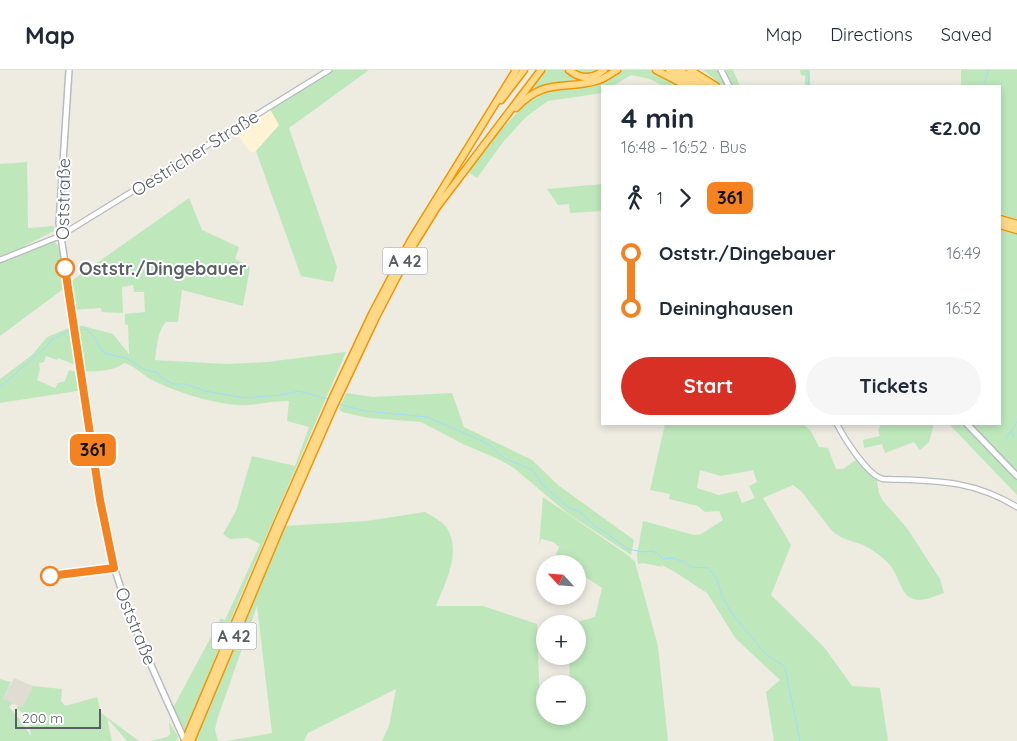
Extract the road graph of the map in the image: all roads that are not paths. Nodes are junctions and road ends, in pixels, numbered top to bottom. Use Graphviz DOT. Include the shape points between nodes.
graph roads {
  1 [pos="69,70"];
  2 [pos="329,70"];
  3 [pos="516,70"];
  4 [pos="524,70"];
  5 [pos="541,70"];
  6 [pos="570,70"];
  7 [pos="604,70"];
  8 [pos="616,70"];
  9 [pos="658,70"];
  10 [pos="669,70"];
  11 [pos="679,70"];
  12 [pos="690,70"];
  13 [pos="698,70"];
  14 [pos="721,70"];
  15 [pos="685,85"];
  16 [pos="693,85"];
  17 [pos="703,85"];
  18 [pos="715,85"];
  19 [pos="716,85"];
  20 [pos="728,85"];
  21 [pos="492,135"];
  22 [pos="463,154"];
  23 [pos="1001,219"];
  24 [pos="1017,224"];
  25 [pos="1001,225"];
  26 [pos="1017,230"];
  27 [pos="60,236"];
  28 [pos="0,260"];
  29 [pos="335,398"];
  30 [pos="330,409"];
  31 [pos="838,425"];
  32 [pos="968,425"];
  33 [pos="1017,476"];
  34 [pos="1017,507"];
  35 [pos="185,741"];
  36 [pos="191,741"];
  1 -- 27 [label="main road, Oststraße"];
  2 -- 27 [label="street, Oestricher Straße"];
  3 -- 22 [label="highway"];
  4 -- 22 [label="highway, A 42"];
  5 -- 21 [label="highway, A 42"];
  6 -- 7 [label="highway" via="587,78"];
  8 -- 21 [label="highway" via="597,81 551,87 534,94"];
  9 -- 15 [label="highway"];
  10 -- 16 [label="highway"];
  11 -- 17 [label="highway"];
  12 -- 18 [label="highway"];
  13 -- 19 [label="highway"];
  14 -- 20 [label="main road"];
  21 -- 29 [label="highway, A 42" via="422,232"];
  22 -- 29 [label="highway, A 42" via="411,240 372,314"];
  23 -- 24 [label="highway"];
  25 -- 26 [label="highway"];
  27 -- 28 [label="street, Oestricher Straße"];
  27 -- 35 [label="main road, Oststraße" via="100,500 114,568 127,608"];
  29 -- 30 [label="highway, A 42"];
  30 -- 35 [label="highway, A 42" via="228,636"];
  30 -- 36 [label="highway, A 42"];
  31 -- 34 [label="street" via="876,477 936,480 967,486"];
  32 -- 33 [label="main road"];
}
